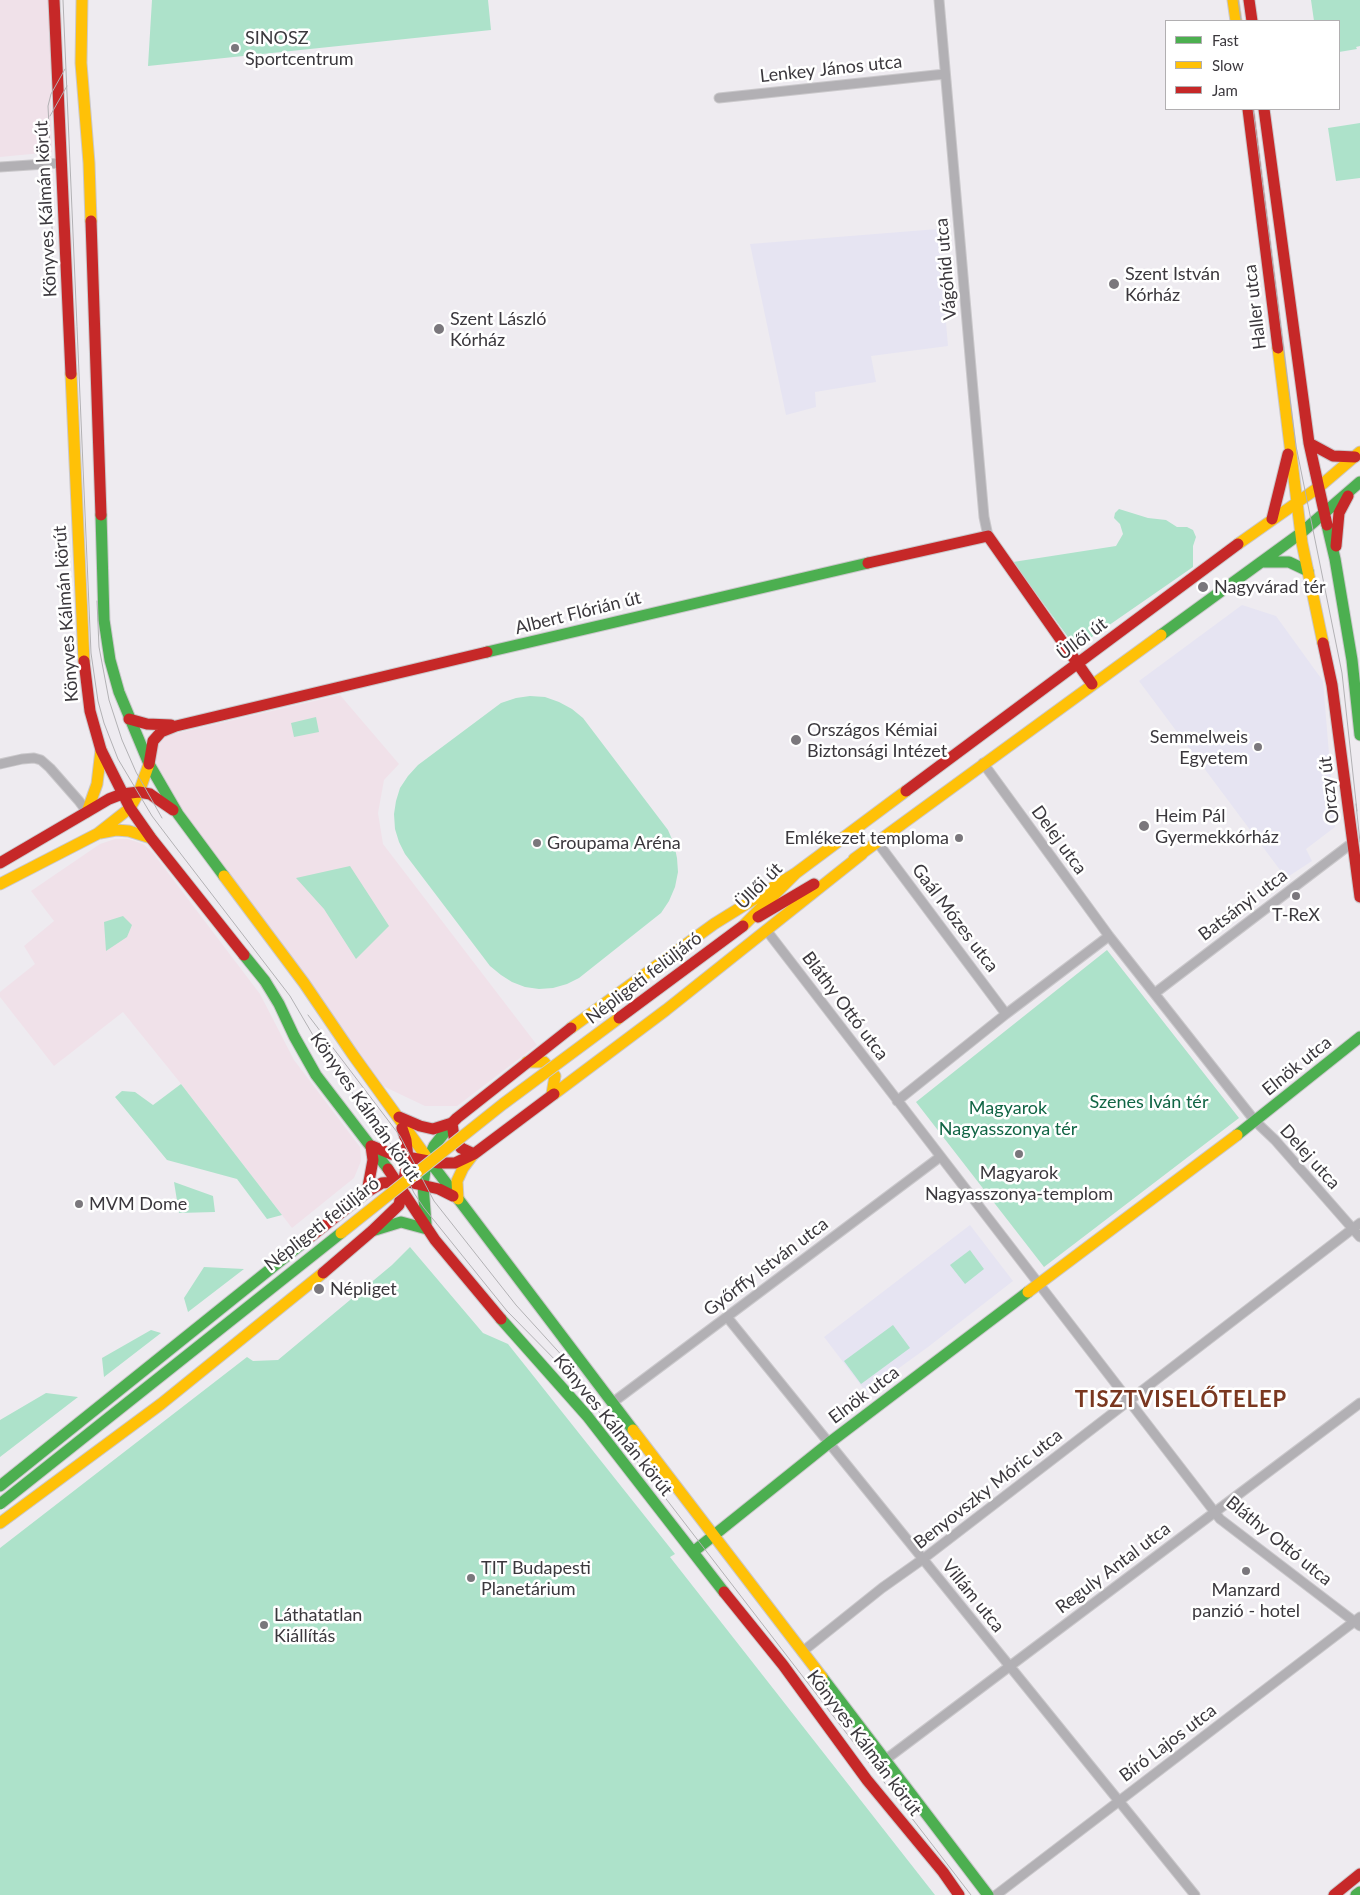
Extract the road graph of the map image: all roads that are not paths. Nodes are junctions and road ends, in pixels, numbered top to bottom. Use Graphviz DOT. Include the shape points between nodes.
graph roads {
  1 [pos="54,0"];
  2 [pos="82,0"];
  3 [pos="939,0"];
  4 [pos="1233,0"];
  5 [pos="1249,0"];
  6 [pos="1236,20"];
  7 [pos="1252,20"];
  8 [pos="945,74"];
  9 [pos="719,98"];
  10 [pos="1248,110"];
  11 [pos="1264,110"];
  12 [pos="62,163"];
  13 [pos="0,167"];
  14 [pos="1309,443"];
  15 [pos="1290,445"];
  16 [pos="1357,455"];
  17 [pos="1360,482"];
  18 [pos="1319,487"];
  19 [pos="1350,490"];
  20 [pos="1298,502"];
  21 [pos="1324,514"];
  22 [pos="1272,519"];
  23 [pos="1301,533"];
  24 [pos="988,536"];
  25 [pos="1335,559"];
  26 [pos="1262,562"];
  27 [pos="1308,570"];
  28 [pos="1078,664"];
  29 [pos="1092,684"];
  30 [pos="130,719"];
  31 [pos="176,726"];
  32 [pos="1360,735"];
  33 [pos="101,750"];
  34 [pos="983,763"];
  35 [pos="0,764"];
  36 [pos="149,764"];
  37 [pos="139,792"];
  38 [pos="122,794"];
  39 [pos="130,808"];
  40 [pos="87,812"];
  41 [pos="178,814"];
  42 [pos="96,834"];
  43 [pos="151,838"];
  44 [pos="1352,842"];
  45 [pos="878,843"];
  46 [pos="862,854"];
  47 [pos="0,863"];
  48 [pos="796,873"];
  49 [pos="0,884"];
  50 [pos="1360,897"];
  51 [pos="743,926"];
  52 [pos="767,931"];
  53 [pos="1109,936"];
  54 [pos="1155,993"];
  55 [pos="1006,1014"];
  56 [pos="1360,1038"];
  57 [pos="527,1062"];
  58 [pos="552,1094"];
  59 [pos="897,1101"];
  60 [pos="398,1116"];
  61 [pos="1255,1121"];
  62 [pos="452,1123"];
  63 [pos="371,1146"];
  64 [pos="474,1154"];
  65 [pos="940,1157"];
  66 [pos="408,1158"];
  67 [pos="428,1160"];
  68 [pos="401,1184"];
  69 [pos="423,1184"];
  70 [pos="367,1192"];
  71 [pos="458,1199"];
  72 [pos="325,1224"];
  73 [pos="1356,1226"];
  74 [pos="427,1229"];
  75 [pos="372,1231"];
  76 [pos="1360,1237"];
  77 [pos="299,1247"];
  78 [pos="347,1252"];
  79 [pos="318,1277"];
  80 [pos="1038,1285"];
  81 [pos="727,1317"];
  82 [pos="1128,1401"];
  83 [pos="612,1403"];
  84 [pos="1360,1403"];
  85 [pos="830,1443"];
  86 [pos="0,1486"];
  87 [pos="0,1504"];
  88 [pos="1214,1512"];
  89 [pos="0,1522"];
  90 [pos="712,1535"];
  91 [pos="693,1552"];
  92 [pos="923,1559"];
  93 [pos="1358,1621"];
  94 [pos="802,1652"];
  95 [pos="1010,1667"];
  96 [pos="885,1760"];
  97 [pos="1119,1801"];
  98 [pos="1360,1874"];
  99 [pos="1360,1892"];
  100 [pos="959,1895"];
  101 [pos="988,1895"];
  102 [pos="996,1895"];
  103 [pos="1195,1895"];
  104 [pos="1334,1895"];
  105 [pos="1356,1895"];
  1 -- 12 [label="main road, Könyves Kálmán körút"];
  2 -- 30 [label="main road, Könyves Kálmán körút" via="81,63 88,163 104,620 118,692"];
  3 -- 8 [label="street, Vágóhíd utca"];
  4 -- 6 [label="main road"];
  5 -- 7 [label="main road"];
  8 -- 9 [label="street, Lenkey János utca"];
  8 -- 24 [label="street, Vágóhíd utca"];
  10 -- 15 [label="main road, Haller utca"];
  11 -- 14 [label="main road, Haller utca"];
  12 -- 13 [label="street"];
  12 -- 33 [label="main road, Könyves Kálmán körút" via="83,655 90,711"];
  14 -- 16 [label="main road" via="1333,456"];
  14 -- 18 [label="main road, Haller utca"];
  15 -- 20 [label="main road, Haller utca"];
  15 -- 22 [label="main road"];
  16 -- 18 [label="main road, Üllői út"];
  17 -- 19 [label="main road, Üllői út"];
  18 -- 20 [label="main road, Üllői út"];
  18 -- 21 [label="main road, Haller utca"];
  19 -- 21 [label="main road, Üllői út"];
  19 -- 25 [label="main road" via="1339,513"];
  20 -- 22 [label="main road, Üllői út"];
  20 -- 23 [label="main road, Haller utca"];
  21 -- 23 [label="main road, Üllői út"];
  21 -- 25 [label="main road"];
  22 -- 28 [label="main road, Üllői út"];
  23 -- 26 [label="main road, Üllői út"];
  23 -- 27 [label="main road, Orczy út"];
  24 -- 28 [label="main road"];
  24 -- 31 [label="main road, Albert Flórián út"];
  25 -- 32 [label="main road" via="1352,660"];
  26 -- 27 [label="main road" via="1292,563"];
  26 -- 29 [label="main road, Üllői út"];
  27 -- 44 [label="main road, Orczy út" via="1332,684"];
  28 -- 29 [label="main road"];
  28 -- 48 [label="main road, Üllői út"];
  29 -- 34 [label="main road, Üllői út"];
  30 -- 31 [label="main road, Albert Flórián út"];
  30 -- 36 [label="main road, Könyves Kálmán körút"];
  31 -- 36 [label="main road, Albert Flórián út" via="161,732 153,741"];
  33 -- 38 [label="main road, Könyves Kálmán körút"];
  33 -- 40 [label="main road" via="96,784"];
  34 -- 45 [label="main road, Üllői út"];
  34 -- 53 [label="street, Delej utca"];
  35 -- 40 [label="street" via="34,758 45,763"];
  36 -- 37 [label="main road, Albert Flórián út"];
  36 -- 41 [label="main road, Könyves Kálmán körút"];
  37 -- 38 [label="main road"];
  37 -- 39 [label="main road, Albert Flórián út"];
  37 -- 41 [label="main road" via="150,794"];
  38 -- 39 [label="main road, Könyves Kálmán körút"];
  38 -- 40 [label="main road"];
  39 -- 42 [label="main road"];
  39 -- 43 [label="main road, Könyves Kálmán körút"];
  40 -- 47 [label="main road"];
  41 -- 60 [label="main road, Könyves Kálmán körút" via="304,982"];
  42 -- 43 [label="main road" via="129,830"];
  42 -- 49 [label="main road"];
  43 -- 63 [label="main road, Könyves Kálmán körút" via="264,981 316,1075"];
  44 -- 50 [label="main road, Orczy út"];
  44 -- 54 [label="street, Batsányi utca"];
  45 -- 46 [label="main road, Üllői út"];
  45 -- 55 [label="street, Gaál Mózes utca"];
  46 -- 51 [label="main road, Üllői út"];
  46 -- 52 [label="main road"];
  48 -- 51 [label="main road, Üllői út"];
  48 -- 57 [label="main road" via="675,951"];
  51 -- 87 [label="main road, Népligeti felüljáró, bridge" via="503,1104"];
  52 -- 58 [label="main road"];
  52 -- 59 [label="street, Bláthy Ottó utca"];
  53 -- 54 [label="street"];
  53 -- 55 [label="street"];
  54 -- 61 [label="street"];
  55 -- 59 [label="street"];
  56 -- 61 [label="main road, Elnök utca"];
  57 -- 58 [label="main road" via="544,1062 555,1076"];
  57 -- 62 [label="main road"];
  58 -- 64 [label="main road"];
  59 -- 65 [label="street"];
  60 -- 62 [label="main road" via="432,1129"];
  60 -- 66 [label="main road"];
  60 -- 67 [label="main road, Könyves Kálmán körút"];
  61 -- 73 [label="street, Delej utca"];
  61 -- 80 [label="main road"];
  62 -- 64 [label="main road" via="454,1137 461,1148"];
  62 -- 67 [label="main road" via="434,1146"];
  63 -- 66 [label="main road"];
  63 -- 68 [label="main road, Könyves Kálmán körút"];
  63 -- 70 [label="main road" via="373,1160"];
  64 -- 67 [label="main road" via="455,1163"];
  64 -- 71 [label="main road" via="457,1181"];
  65 -- 80 [label="street"];
  65 -- 81 [label="street, Győrffy István utca"];
  66 -- 67 [label="main road"];
  66 -- 68 [label="main road"];
  67 -- 69 [label="main road"];
  67 -- 71 [label="main road, Könyves Kálmán körút"];
  68 -- 69 [label="main road"];
  68 -- 70 [label="main road" via="382,1183"];
  68 -- 74 [label="main road, Könyves Kálmán körút"];
  68 -- 75 [label="main road" via="399,1205"];
  69 -- 71 [label="main road" via="439,1188"];
  69 -- 74 [label="main road"];
  70 -- 72 [label="main road"];
  71 -- 83 [label="main road, Könyves Kálmán körút"];
  72 -- 77 [label="main road"];
  72 -- 78 [label="main road" via="342,1230 350,1245"];
  73 -- 76 [label="street, Delej utca"];
  73 -- 82 [label="street, Benyovszky Móric utca"];
  74 -- 75 [label="main road" via="400,1222"];
  74 -- 91 [label="main road, Könyves Kálmán körút" via="487,1304 588,1417"];
  75 -- 78 [label="main road"];
  77 -- 79 [label="main road" via="302,1270 313,1279"];
  77 -- 86 [label="main road"];
  78 -- 79 [label="main road"];
  79 -- 89 [label="main road" via="161,1404"];
  80 -- 82 [label="street, Bláthy Ottó utca"];
  80 -- 85 [label="main road, Elnök utca"];
  81 -- 83 [label="street, Győrffy István utca"];
  81 -- 85 [label="street, Villám utca"];
  82 -- 88 [label="street, Bláthy Ottó utca"];
  82 -- 92 [label="street, Benyovszky Móric utca"];
  83 -- 90 [label="main road, Könyves Kálmán körút"];
  84 -- 88 [label="street, Reguly Antal utca"];
  85 -- 90 [label="main road, Elnök utca"];
  85 -- 92 [label="street, Villám utca"];
  88 -- 93 [label="street, Bláthy Ottó utca"];
  88 -- 95 [label="street, Reguly Antal utca"];
  90 -- 91 [label="main road, Elnök utca"];
  90 -- 94 [label="main road, Könyves Kálmán körút"];
  91 -- 100 [label="main road, Könyves Kálmán körút"];
  92 -- 94 [label="street, Benyovszky Móric utca"];
  92 -- 95 [label="street, Villám utca"];
  93 -- 97 [label="street, Bíró Lajos utca"];
  94 -- 96 [label="main road, Könyves Kálmán körút"];
  95 -- 96 [label="street, Reguly Antal utca"];
  95 -- 97 [label="street, Villám utca"];
  96 -- 101 [label="main road, Könyves Kálmán körút"];
  97 -- 102 [label="street, Bíró Lajos utca"];
  97 -- 103 [label="street, Villám utca"];
  98 -- 104 [label="main road"];
  99 -- 105 [label="main road"];
}
